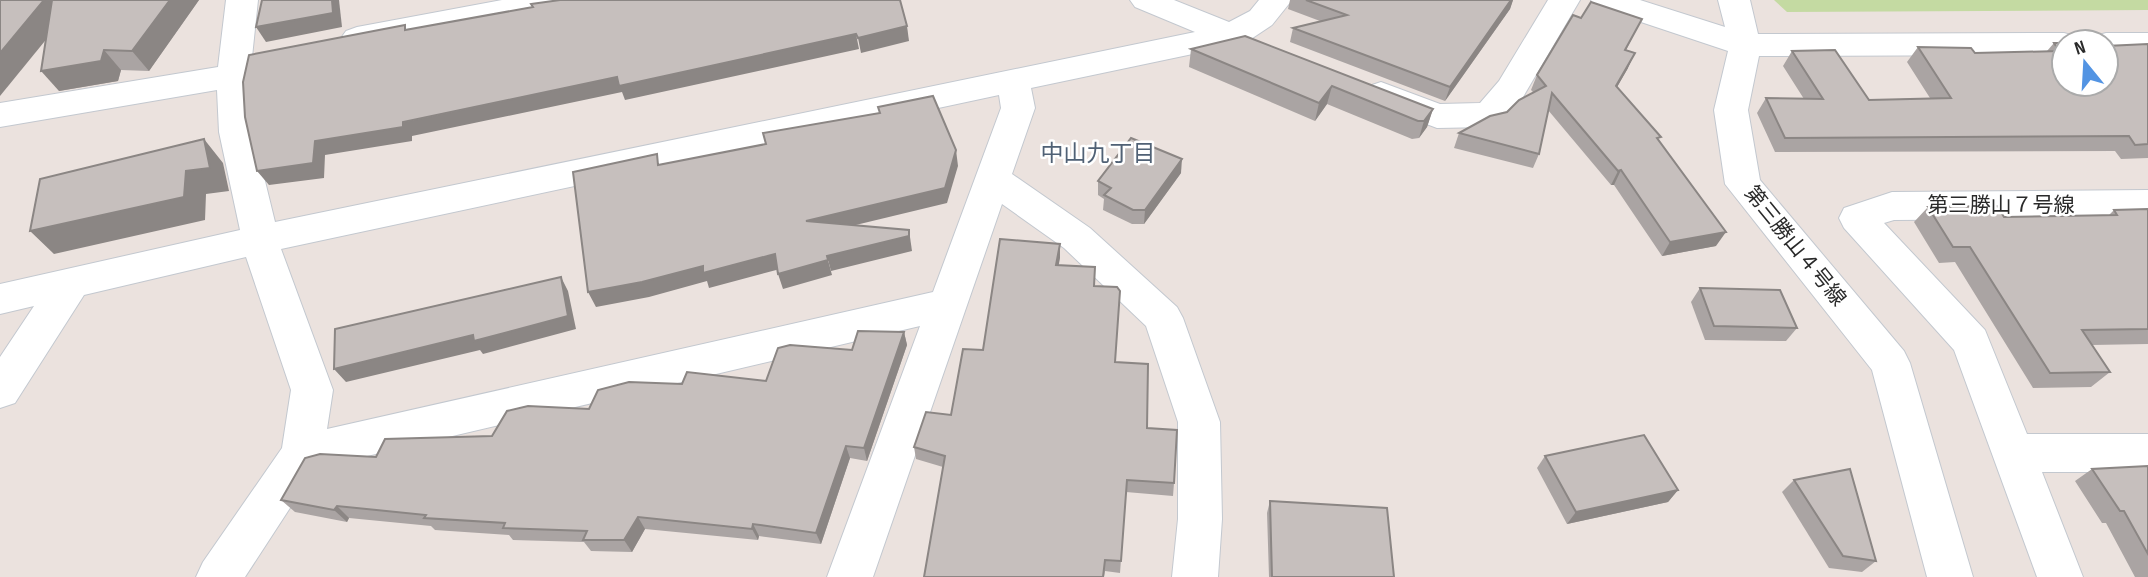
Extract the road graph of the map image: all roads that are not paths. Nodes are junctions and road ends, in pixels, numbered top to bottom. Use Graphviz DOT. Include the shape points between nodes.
graph roads {
  1 [pos="242,0"];
  2 [pos="554,0"];
  3 [pos="1146,0"];
  4 [pos="1276,0"];
  5 [pos="1564,0"];
  6 [pos="1607,0"];
  7 [pos="1734,0"];
  8 [pos="1231,35"];
  9 [pos="328,43"];
  10 [pos="2050,44"];
  11 [pos="2120,44"];
  12 [pos="2148,44"];
  13 [pos="1745,45"];
  14 [pos="1268,49"];
  15 [pos="243,64"];
  16 [pos="1013,82"];
  17 [pos="1353,84"];
  18 [pos="0,115"];
  19 [pos="992,179"];
  20 [pos="2148,204"];
  21 [pos="261,239"];
  22 [pos="71,283"];
  23 [pos="0,299"];
  24 [pos="949,304"];
  25 [pos="0,391"];
  26 [pos="302,453"];
  27 [pos="2015,453"];
  28 [pos="2148,453"];
  29 [pos="219,577"];
  30 [pos="850,577"];
  31 [pos="1195,577"];
  32 [pos="1950,577"];
  33 [pos="2060,577"];
  1 -- 15 [label="street"];
  2 -- 9 [label="street"];
  3 -- 8 [label="street"];
  4 -- 8 [label="street" via="1261,18"];
  5 -- 17 [label="street" via="1511,89 1489,115 1437,116"];
  6 -- 13 [label="street"];
  7 -- 13 [label="street"];
  8 -- 14 [label="street"];
  8 -- 16 [label="street"];
  10 -- 13 [label="street"];
  11 -- 12 [label="street"];
  13 -- 32 [label="street, 第三勝山４号線" via="1731,110 1743,184 1890,363"];
  15 -- 18 [label="street"];
  15 -- 21 [label="street" via="236,132"];
  16 -- 19 [label="street" via="1018,108"];
  16 -- 21 [label="street"];
  19 -- 24 [label="street"];
  19 -- 31 [label="street" via="1077,238 1163,318 1199,422"];
  20 -- 27 [label="street, 第三勝山７号線" via="1892,206 1857,218 1971,342"];
  21 -- 22 [label="street"];
  21 -- 26 [label="street" via="312,390"];
  22 -- 23 [label="street"];
  22 -- 25 [label="street"];
  24 -- 26 [label="street"];
  24 -- 30 [label="street"];
  26 -- 29 [label="street"];
  27 -- 28 [label="street"];
  27 -- 33 [label="street"];
}
